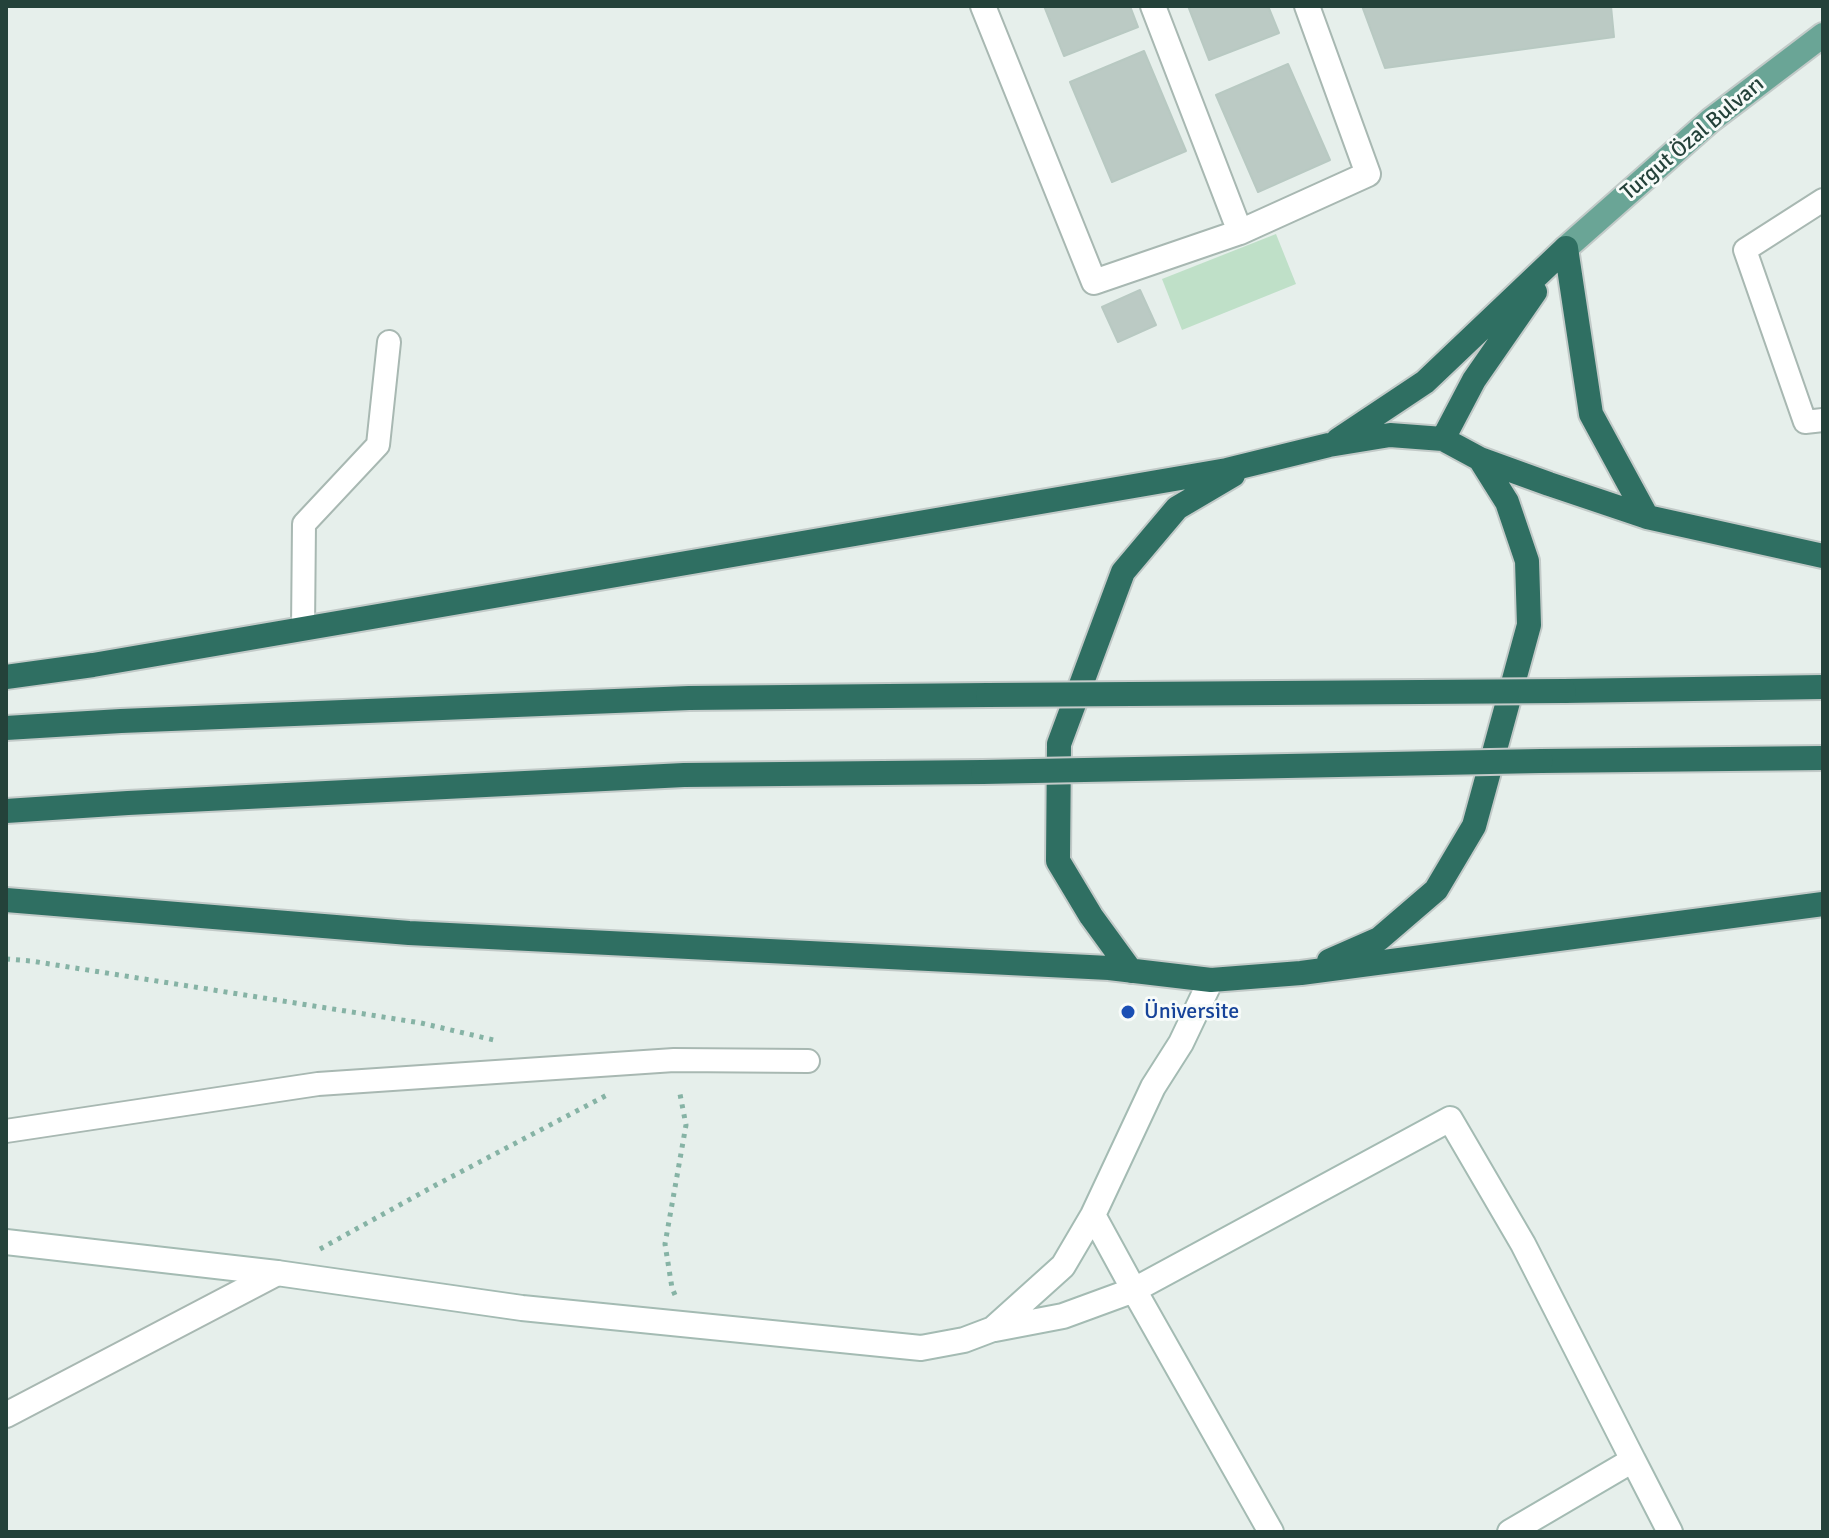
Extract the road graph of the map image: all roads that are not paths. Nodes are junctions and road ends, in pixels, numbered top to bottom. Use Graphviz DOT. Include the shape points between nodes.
graph roads {
  1 [pos="983,6"];
  2 [pos="1153,6"];
  3 [pos="1307,6"];
  4 [pos="1823,35"];
  5 [pos="1823,200"];
  6 [pos="1240,232"];
  7 [pos="1566,248"];
  8 [pos="389,342"];
  9 [pos="1823,420"];
  10 [pos="1443,439"];
  11 [pos="1329,445"];
  12 [pos="1480,459"];
  13 [pos="1253,464"];
  14 [pos="1647,517"];
  15 [pos="1823,556"];
  16 [pos="303,629"];
  17 [pos="6,677"];
  18 [pos="1823,687"];
  19 [pos="6,728"];
  20 [pos="1823,758"];
  21 [pos="6,811"];
  22 [pos="6,900"];
  23 [pos="1823,904"];
  24 [pos="1131,971"];
  25 [pos="1301,973"];
  26 [pos="1211,980"];
  27 [pos="808,1061"];
  28 [pos="6,1131"];
  29 [pos="1093,1215"];
  30 [pos="6,1242"];
  31 [pos="277,1273"];
  32 [pos="1134,1290"];
  33 [pos="993,1329"];
  34 [pos="6,1415"];
  35 [pos="1633,1460"];
  36 [pos="1271,1532"];
  37 [pos="1510,1532"];
  38 [pos="1670,1532"];
  1 -- 6 [label="street" via="1094,282"];
  2 -- 6 [label="street"];
  3 -- 6 [label="street" via="1368,174"];
  4 -- 7 [label="main road, Turgut Özal Bulvarı" via="1711,120"];
  5 -- 9 [label="lane" via="1745,250 1805,422"];
  7 -- 10 [label="highway" via="1474,380"];
  7 -- 11 [label="highway" via="1425,382"];
  7 -- 14 [label="highway" via="1591,414"];
  8 -- 16 [label="lane" via="378,445 304,524"];
  10 -- 11 [label="highway" via="1390,435"];
  10 -- 12 [label="highway"];
  11 -- 13 [label="highway"];
  12 -- 14 [label="highway"];
  12 -- 25 [label="highway" via="1507,502 1527,561 1529,625 1474,826 1436,890 1379,939"];
  13 -- 16 [label="highway"];
  13 -- 24 [label="highway" via="1177,508 1123,572 1059,744 1058,861"];
  14 -- 15 [label="highway"];
  16 -- 17 [label="highway"];
  18 -- 19 [label="highway, bridge" via="689,698"];
  20 -- 21 [label="highway, bridge" via="684,775"];
  22 -- 24 [label="highway" via="409,933"];
  23 -- 25 [label="highway"];
  24 -- 26 [label="highway"];
  25 -- 26 [label="highway"];
  26 -- 29 [label="street"];
  27 -- 28 [label="lane" via="674,1060 318,1084"];
  29 -- 32 [label="street"];
  29 -- 33 [label="street" via="1063,1266"];
  30 -- 31 [label="street"];
  31 -- 33 [label="street" via="522,1308 921,1348"];
  31 -- 34 [label="street"];
  32 -- 33 [label="street" via="1063,1316"];
  32 -- 35 [label="street" via="1450,1119 1523,1244"];
  32 -- 36 [label="street"];
  35 -- 37 [label="street"];
  35 -- 38 [label="street"];
}
